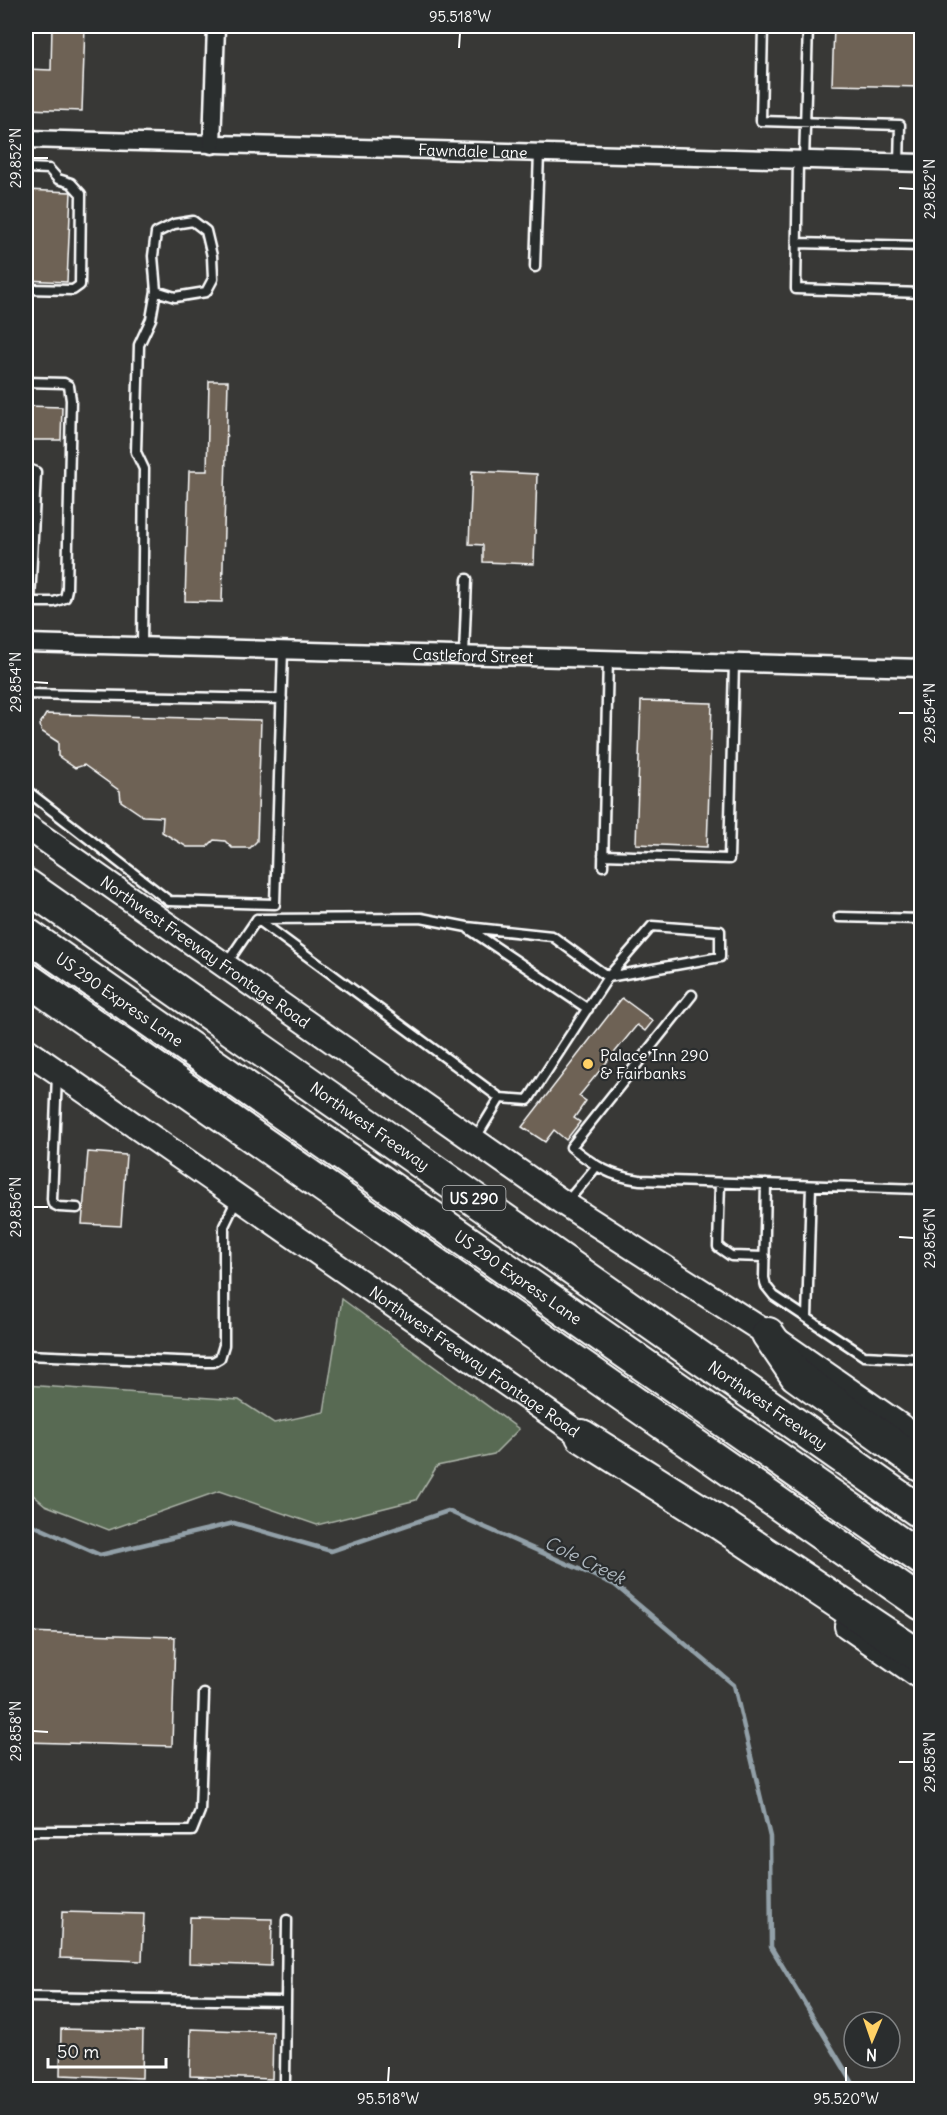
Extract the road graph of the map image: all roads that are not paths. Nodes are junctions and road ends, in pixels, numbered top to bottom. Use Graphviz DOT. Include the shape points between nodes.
graph roads {
  1 [pos="216,26"];
  2 [pos="763,26"];
  3 [pos="808,26"];
  4 [pos="805,122"];
  5 [pos="26,139"];
  6 [pos="212,145"];
  7 [pos="539,153"];
  8 [pos="801,160"];
  9 [pos="899,163"];
  10 [pos="921,163"];
  11 [pos="26,168"];
  12 [pos="797,243"];
  13 [pos="921,246"];
  14 [pos="535,267"];
  15 [pos="26,289"];
  16 [pos="156,291"];
  17 [pos="921,293"];
  18 [pos="26,382"];
  19 [pos="26,468"];
  20 [pos="467,579"];
  21 [pos="28,602"];
  22 [pos="26,643"];
  23 [pos="142,646"];
  24 [pos="283,650"];
  25 [pos="464,655"];
  26 [pos="608,659"];
  27 [pos="734,663"];
  28 [pos="921,668"];
  29 [pos="26,694"];
  30 [pos="282,699"];
  31 [pos="26,790"];
  32 [pos="26,826"];
  33 [pos="603,855"];
  34 [pos="603,866"];
  35 [pos="26,885"];
  36 [pos="158,906"];
  37 [pos="840,917"];
  38 [pos="257,919"];
  39 [pos="921,919"];
  40 [pos="467,927"];
  41 [pos="26,934"];
  42 [pos="225,966"];
  43 [pos="608,977"];
  44 [pos="26,978"];
  45 [pos="692,995"];
  46 [pos="588,1009"];
  47 [pos="26,1050"];
  48 [pos="57,1071"];
  49 [pos="500,1098"];
  50 [pos="474,1139"];
  51 [pos="596,1167"];
  52 [pos="720,1183"];
  53 [pos="766,1184"];
  54 [pos="811,1185"];
  55 [pos="921,1189"];
  56 [pos="238,1197"];
  57 [pos="565,1204"];
  58 [pos="77,1208"];
  59 [pos="765,1257"];
  60 [pos="807,1318"];
  61 [pos="768,1334"];
  62 [pos="26,1355"];
  63 [pos="921,1359"];
  64 [pos="582,1436"];
  65 [pos="921,1441"];
  66 [pos="921,1466"];
  67 [pos="921,1513"];
  68 [pos="921,1559"];
  69 [pos="921,1604"];
  70 [pos="921,1658"];
  71 [pos="921,1678"];
  72 [pos="204,1694"];
  73 [pos="26,1831"];
  74 [pos="287,1920"];
  75 [pos="26,1997"];
  76 [pos="286,2001"];
  77 [pos="285,2080"];
  1 -- 6 [label="street"];
  2 -- 4 [label="lane" via="761,121"];
  3 -- 4 [label="lane"];
  4 -- 8 [label="lane"];
  4 -- 9 [label="lane" via="900,125"];
  5 -- 6 [label="street, Fawndale Lane"];
  6 -- 7 [label="street, Fawndale Lane"];
  7 -- 8 [label="street, Fawndale Lane"];
  7 -- 14 [label="lane"];
  8 -- 9 [label="street, Fawndale Lane"];
  8 -- 12 [label="lane"];
  9 -- 10 [label="street, Fawndale Lane"];
  11 -- 15 [label="lane" via="50,169 81,194 80,285 73,290"];
  12 -- 13 [label="lane"];
  12 -- 17 [label="lane" via="796,289"];
  16 -- 16 [label="lane" via="175,297 206,292 213,279 206,231 193,221 174,224 156,233"];
  16 -- 23 [label="lane" via="151,319 139,345 136,452 144,469"];
  18 -- 21 [label="lane" via="64,382 69,386 71,400 68,589 65,598 54,602"];
  19 -- 21 [label="lane" via="36,472"];
  20 -- 25 [label="lane"];
  22 -- 23 [label="street, Castleford Street"];
  23 -- 24 [label="street, Castleford Street"];
  24 -- 25 [label="street, Castleford Street"];
  24 -- 30 [label="lane"];
  25 -- 26 [label="street, Castleford Street"];
  26 -- 27 [label="street, Castleford Street"];
  26 -- 33 [label="lane"];
  27 -- 28 [label="street, Castleford Street"];
  27 -- 33 [label="lane" via="729,859"];
  29 -- 30 [label="lane"];
  30 -- 36 [label="lane" via="275,904"];
  31 -- 36 [label="lane"];
  32 -- 36 [label="main road, Northwest Freeway Frontage Road"];
  33 -- 34 [label="lane"];
  35 -- 67 [label="highway, Northwest Freeway / US 290"];
  36 -- 42 [label="main road, Northwest Freeway Frontage Road"];
  37 -- 39 [label="lane"];
  38 -- 40 [label="lane" via="421,918"];
  38 -- 42 [label="lane"];
  38 -- 49 [label="lane"];
  40 -- 43 [label="lane" via="552,936"];
  40 -- 46 [label="lane"];
  41 -- 68 [label="highway, US 290 Express Lane"];
  42 -- 50 [label="main road, Northwest Freeway Frontage Road"];
  43 -- 43 [label="lane" via="720,957 720,931 652,926"];
  43 -- 46 [label="lane"];
  44 -- 69 [label="highway"];
  45 -- 51 [label="lane" via="571,1147"];
  46 -- 49 [label="lane" via="528,1100"];
  47 -- 48 [label="main road, Northwest Freeway Frontage Road"];
  48 -- 56 [label="main road, Northwest Freeway Frontage Road"];
  48 -- 58 [label="lane" via="52,1199 55,1206"];
  49 -- 50 [label="lane"];
  50 -- 57 [label="main road, Northwest Freeway Frontage Road"];
  51 -- 52 [label="lane" via="625,1178"];
  51 -- 57 [label="lane"];
  52 -- 53 [label="lane"];
  52 -- 59 [label="lane" via="718,1247 731,1256"];
  53 -- 54 [label="lane"];
  53 -- 59 [label="lane"];
  54 -- 55 [label="lane"];
  54 -- 60 [label="lane"];
  56 -- 62 [label="lane" via="224,1226 224,1345 220,1358 203,1362"];
  56 -- 64 [label="main road, Northwest Freeway Frontage Road"];
  57 -- 61 [label="main road, Northwest Freeway Frontage Road"];
  59 -- 60 [label="lane" via="766,1286"];
  60 -- 63 [label="lane" via="864,1356"];
  61 -- 65 [label="main road, Northwest Freeway Frontage Road"];
  61 -- 66 [label="highway" via="796,1375"];
  64 -- 70 [label="highway"];
  64 -- 71 [label="main road, Northwest Freeway Frontage Road"];
  72 -- 73 [label="lane" via="200,1811 192,1831"];
  74 -- 76 [label="lane"];
  75 -- 76 [label="lane"];
  76 -- 77 [label="lane"];
}
